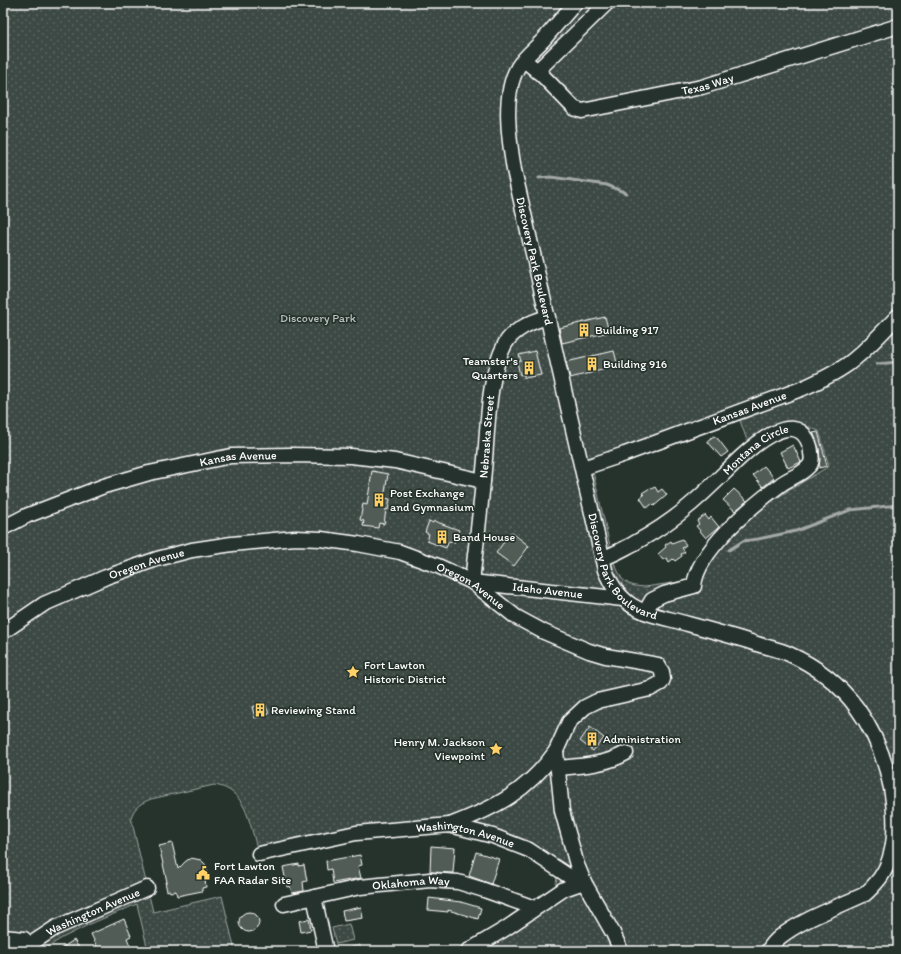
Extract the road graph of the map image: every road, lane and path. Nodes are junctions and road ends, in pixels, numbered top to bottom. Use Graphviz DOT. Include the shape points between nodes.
graph roads {
  1 [pos="575,3"];
  2 [pos="607,3"];
  3 [pos="898,26"];
  4 [pos="898,316"];
  5 [pos="548,317"];
  6 [pos="583,468"];
  7 [pos="483,481"];
  8 [pos="3,528"];
  9 [pos="602,558"];
  10 [pos="472,582"];
  11 [pos="623,599"];
  12 [pos="645,612"];
  13 [pos="3,632"];
  14 [pos="556,750"];
  15 [pos="626,753"];
  16 [pos="558,768"];
  17 [pos="450,825"];
  18 [pos="259,854"];
  19 [pos="584,882"];
  20 [pos="147,888"];
  21 [pos="314,897"];
  22 [pos="284,904"];
  23 [pos="535,908"];
  24 [pos="3,937"];
  25 [pos="24,948"];
  26 [pos="326,951"];
  27 [pos="468,951"];
  28 [pos="621,951"];
  29 [pos="768,951"];
  1 -- 5 [label="street, Discovery Park Boulevard" via="521,64 514,77 510,95 511,150"];
  2 -- 3 [label="street, Texas Way" via="533,67 574,108 582,111 702,87"];
  4 -- 6 [label="street, Kansas Avenue" via="848,364 823,379"];
  5 -- 6 [label="street, Discovery Park Boulevard"];
  5 -- 7 [label="street, Nebraska Street" via="523,327 505,344 496,370 490,405"];
  6 -- 9 [label="street, Discovery Park Boulevard"];
  7 -- 8 [label="street, Kansas Avenue" via="395,461 351,456 232,456 149,472 104,486 26,516"];
  7 -- 10 [label="street, Nebraska Street"];
  9 -- 11 [label="street, Discovery Park Boulevard" via="613,588"];
  9 -- 12 [label="street, Montana Circle" via="612,555 667,523 690,506 746,452 766,437 790,428 803,433 810,447 810,466 755,504 711,547 696,574 694,586 652,600"];
  10 -- 11 [label="street, Idaho Avenue"];
  10 -- 13 [label="street, Oregon Avenue" via="400,552 321,539 265,540 192,550 132,567 44,604"];
  10 -- 14 [label="street, Oregon Avenue" via="516,616 544,632 606,656 658,665 662,672 663,679 654,688 597,701 585,707 569,722"];
  11 -- 12 [label="street, Discovery Park Boulevard"];
  12 -- 29 [label="street, Discovery Park Boulevard" via="788,653 812,666 831,679 862,714 875,736 884,759 892,796 894,837 889,858 880,877 866,893 804,922 778,938"];
  14 -- 16 [label="street"];
  14 -- 17 [label="street" via="532,780 507,799"];
  15 -- 16 [label="street" via="615,760 602,763"];
  16 -- 19 [label="street" via="564,817"];
  17 -- 18 [label="street, Washington Avenue" via="279,844"];
  17 -- 19 [label="street, Washington Avenue" via="523,847 567,875"];
  19 -- 23 [label="street" via="564,889"];
  19 -- 28 [label="street"];
  20 -- 25 [label="street, Washington Avenue" via="112,898 55,928"];
  21 -- 22 [label="street, Oklahoma Way"];
  21 -- 23 [label="street, Oklahoma Way" via="369,885 441,880 466,885"];
  21 -- 26 [label="street"];
  23 -- 27 [label="street"];
  24 -- 25 [label="street" via="24,939"];
}
